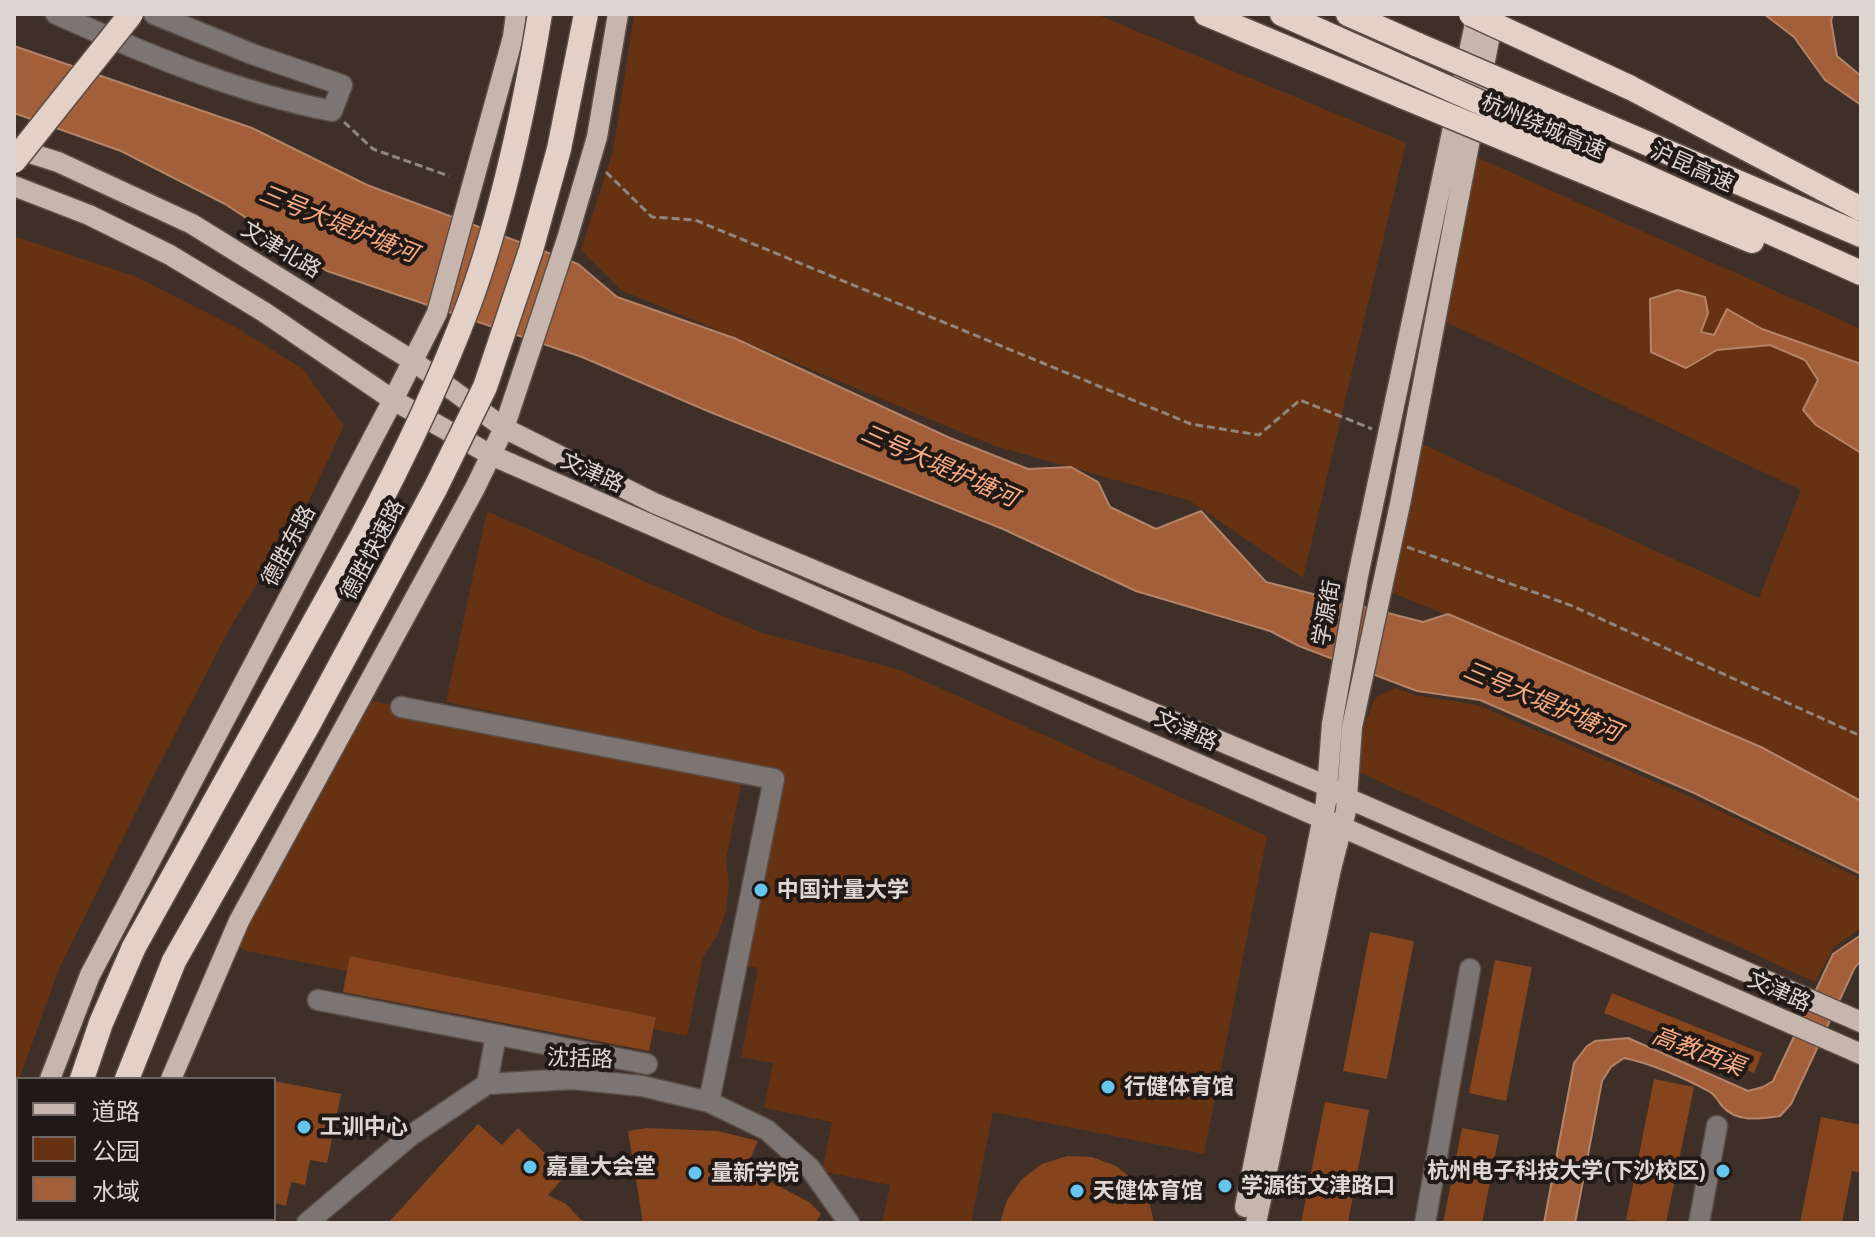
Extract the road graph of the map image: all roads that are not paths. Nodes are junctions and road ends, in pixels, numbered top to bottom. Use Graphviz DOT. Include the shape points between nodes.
graph roads {
  1 [pos="56,14"];
  2 [pos="131,14"];
  3 [pos="154,14"];
  4 [pos="516,14"];
  5 [pos="540,14"];
  6 [pos="586,14"];
  7 [pos="618,14"];
  8 [pos="1206,14"];
  9 [pos="1282,14"];
  10 [pos="1348,14"];
  11 [pos="1474,14"];
  12 [pos="1494,14"];
  13 [pos="1531,137"];
  14 [pos="14,148"];
  15 [pos="14,161"];
  16 [pos="14,186"];
  17 [pos="1861,209"];
  18 [pos="1861,235"];
  19 [pos="1861,273"];
  20 [pos="1861,286"];
  21 [pos="413,361"];
  22 [pos="393,400"];
  23 [pos="504,428"];
  24 [pos="491,455"];
  25 [pos="401,707"];
  26 [pos="1327,786"];
  27 [pos="1347,798"];
  28 [pos="1323,817"];
  29 [pos="1342,828"];
  30 [pos="1470,969"];
  31 [pos="318,1000"];
  32 [pos="1857,1020"];
  33 [pos="496,1035"];
  34 [pos="1861,1054"];
  35 [pos="647,1064"];
  36 [pos="51,1077"];
  37 [pos="83,1077"];
  38 [pos="128,1077"];
  39 [pos="172,1077"];
  40 [pos="487,1084"];
  41 [pos="709,1102"];
  42 [pos="1717,1126"];
  43 [pos="307,1223"];
  44 [pos="849,1223"];
  45 [pos="1242,1223"];
  46 [pos="1256,1223"];
  47 [pos="1425,1223"];
  48 [pos="1699,1223"];
  1 -- 3 [label="street" via="248,91 332,111 342,85"];
  2 -- 15 [label="highway, bridge"];
  4 -- 21 [label="main road, 德胜东路" via="437,313"];
  5 -- 37 [label="highway, 德胜快速路, bridge" via="503,191 447,360 362,536 134,947"];
  6 -- 38 [label="highway, 德胜快速路, bridge" via="559,149 485,387 307,727 174,961"];
  7 -- 23 [label="main road" via="597,137"];
  8 -- 13 [label="highway, 杭州绕城高速, bridge" via="1404,97"];
  9 -- 13 [label="highway, 沪昆高速, bridge" via="1410,71"];
  10 -- 18 [label="highway, 沪昆高速, bridge"];
  11 -- 17 [label="highway, bridge" via="1631,88"];
  11 -- 26 [label="main road, 学源街" via="1358,576 1332,724"];
  12 -- 27 [label="main road" via="1352,727"];
  13 -- 19 [label="highway, 沪昆高速"];
  13 -- 20 [label="highway, 杭州绕城高速"];
  14 -- 21 [label="main road, 文津北路" via="58,162 192,224"];
  16 -- 22 [label="main road" via="170,255"];
  21 -- 22 [label="main road, 德胜东路"];
  21 -- 23 [label="main road, 文津北路"];
  22 -- 24 [label="main road"];
  22 -- 36 [label="main road, 德胜东路" via="90,975"];
  23 -- 24 [label="main road"];
  23 -- 26 [label="main road, 文津路" via="654,503"];
  24 -- 28 [label="main road, 文津路"];
  24 -- 39 [label="main road" via="239,921"];
  25 -- 41 [label="street" via="774,779"];
  26 -- 27 [label="main road, 文津路"];
  26 -- 28 [label="main road, 学源街"];
  27 -- 29 [label="main road"];
  27 -- 32 [label="main road, 文津路"];
  28 -- 29 [label="main road, 文津路"];
  28 -- 45 [label="main road, 学源街"];
  29 -- 34 [label="main road, 文津路"];
  29 -- 46 [label="main road"];
  30 -- 47 [label="street"];
  31 -- 33 [label="street"];
  33 -- 35 [label="street"];
  33 -- 40 [label="street"];
  40 -- 41 [label="street, 沈括路" via="572,1079 642,1086"];
  40 -- 43 [label="street" via="410,1136"];
  41 -- 44 [label="street, 沈括路" via="767,1130 810,1168"];
  42 -- 48 [label="street"];
}
